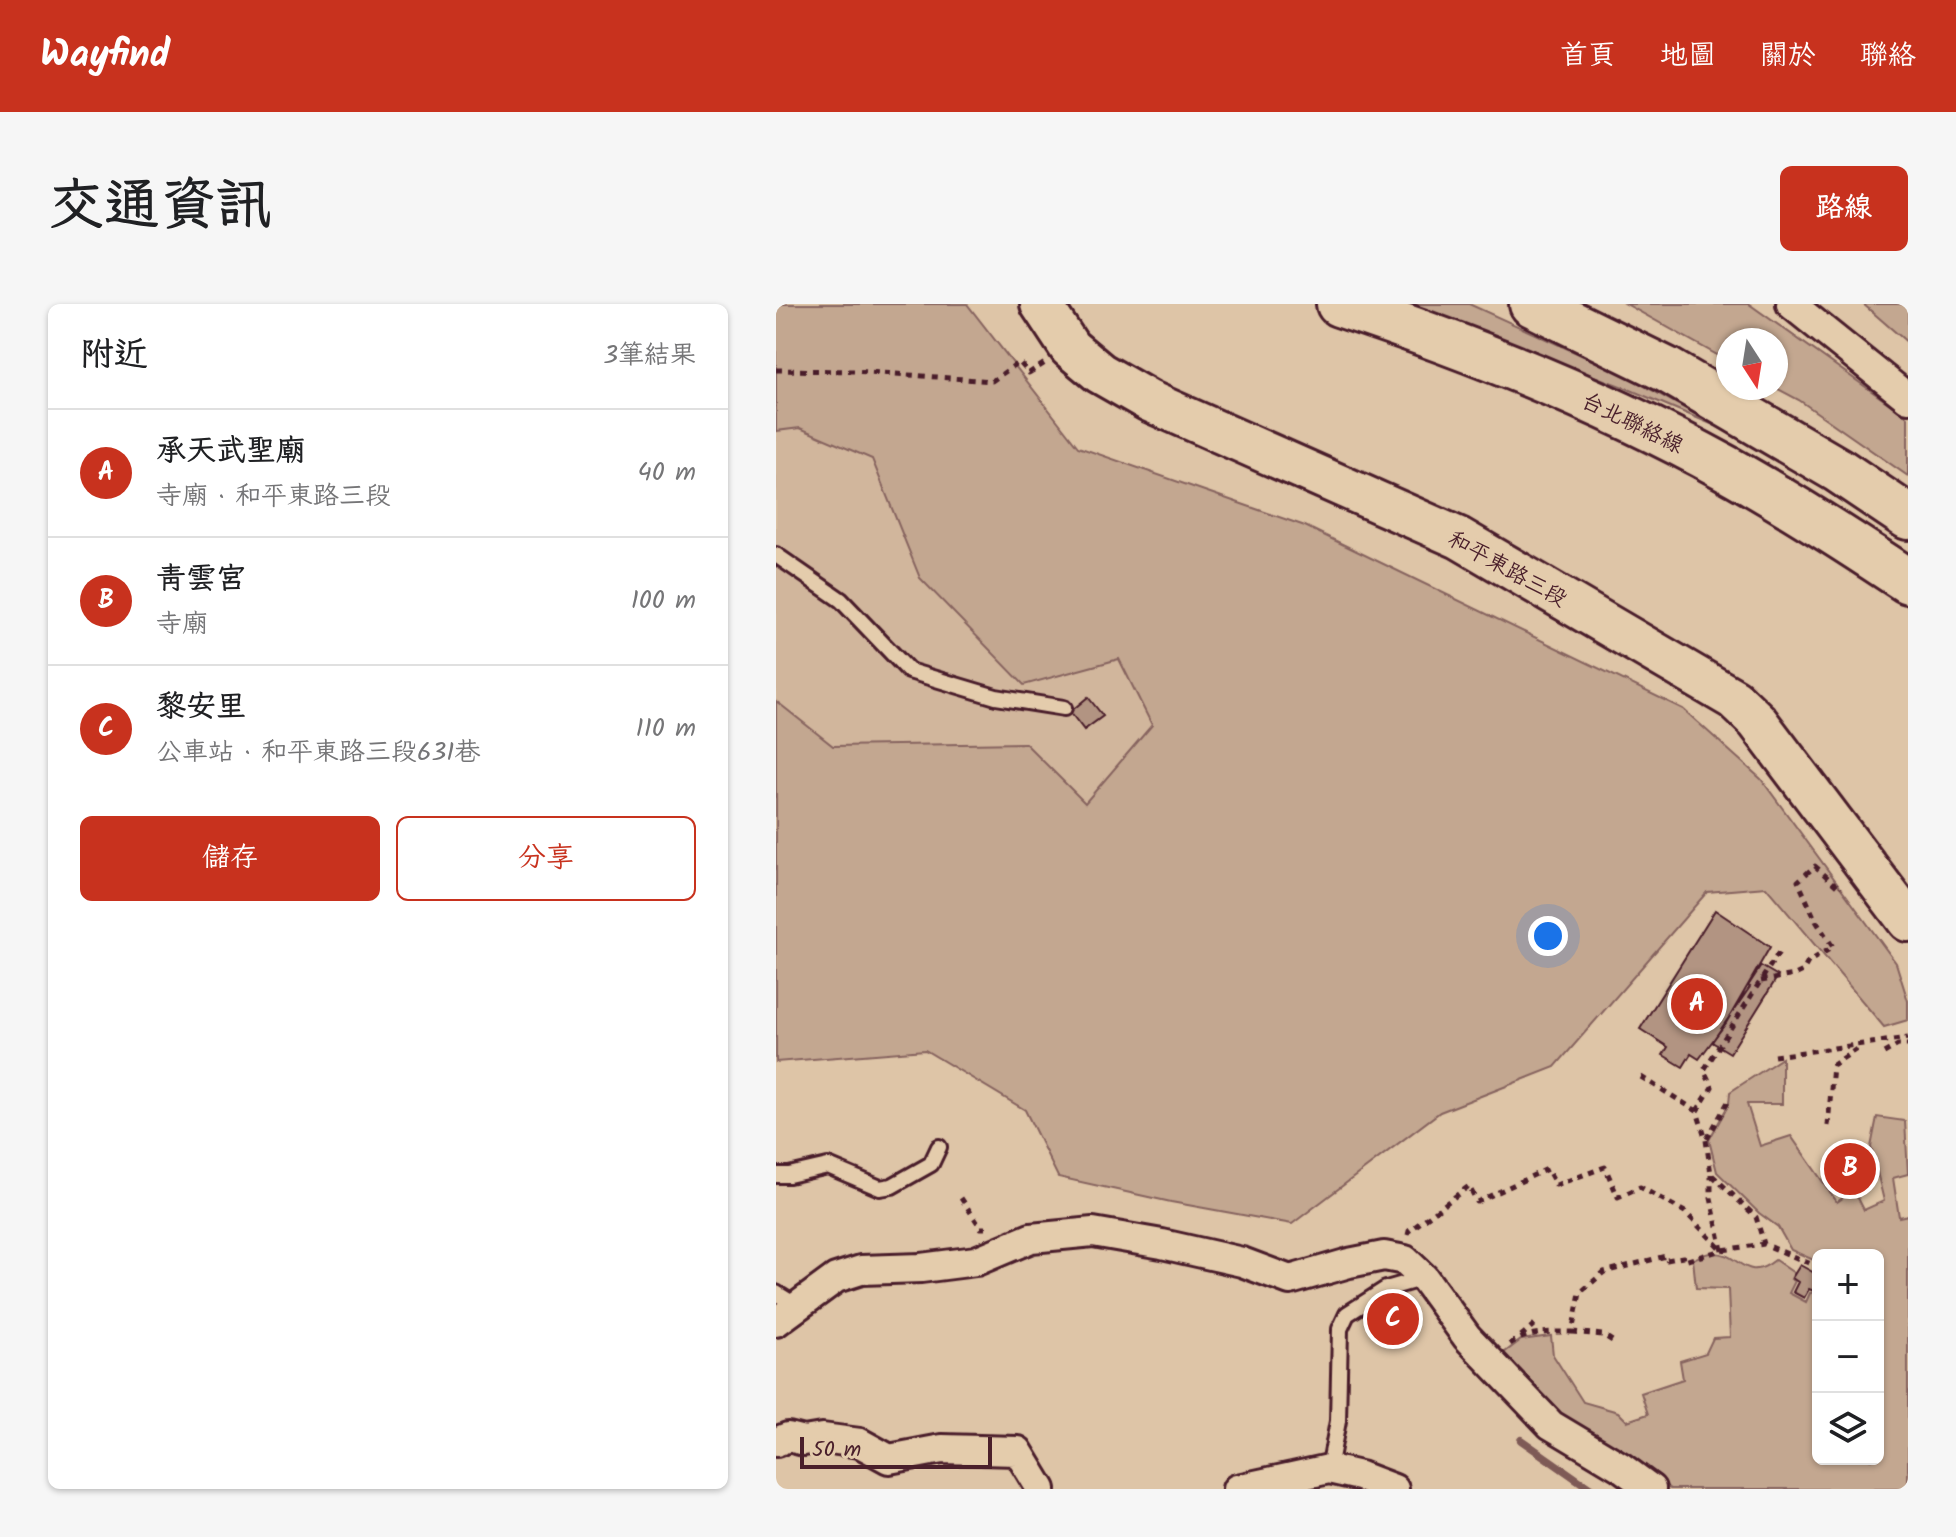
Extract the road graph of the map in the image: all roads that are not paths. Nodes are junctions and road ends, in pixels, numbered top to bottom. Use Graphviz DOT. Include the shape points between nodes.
graph roads {
  1 [pos="1041,304"];
  2 [pos="1339,304"];
  3 [pos="1532,304"];
  4 [pos="1791,304"];
  5 [pos="1908,398"];
  6 [pos="1908,517"];
  7 [pos="776,555"];
  8 [pos="1908,581"];
  9 [pos="1064,708"];
  10 [pos="1908,921"];
  11 [pos="939,1147"];
  12 [pos="776,1175"];
  13 [pos="1414,1269"];
  14 [pos="783,1307"];
  15 [pos="776,1442"];
  16 [pos="1329,1469"];
  17 [pos="1041,1489"];
  18 [pos="1237,1489"];
  19 [pos="1394,1489"];
  20 [pos="1651,1489"];
  1 -- 10 [label="main road, 和平東路三段" via="1070,348 1100,373 1149,401 1459,538 1734,699 1757,721"];
  2 -- 8 [label="highway, 台北聯絡線" via="1530,373 1635,421 1816,520"];
  3 -- 6 [label="highway" via="1667,370"];
  4 -- 5 [label="street"];
  7 -- 9 [label="lane" via="841,600 909,671 996,697"];
  11 -- 12 [label="lane" via="931,1164 892,1186 880,1188 828,1166"];
  13 -- 14 [label="street" via="1384,1256 1290,1280 1242,1262 1093,1232 1031,1238 976,1261 861,1270"];
  13 -- 16 [label="lane" via="1347,1314 1340,1329 1338,1421"];
  13 -- 20 [label="street" via="1467,1337 1551,1425"];
  15 -- 17 [label="street" via="788,1437 860,1443 889,1459 942,1449 1018,1451"];
  16 -- 18 [label="street"];
  16 -- 19 [label="street"];
}
